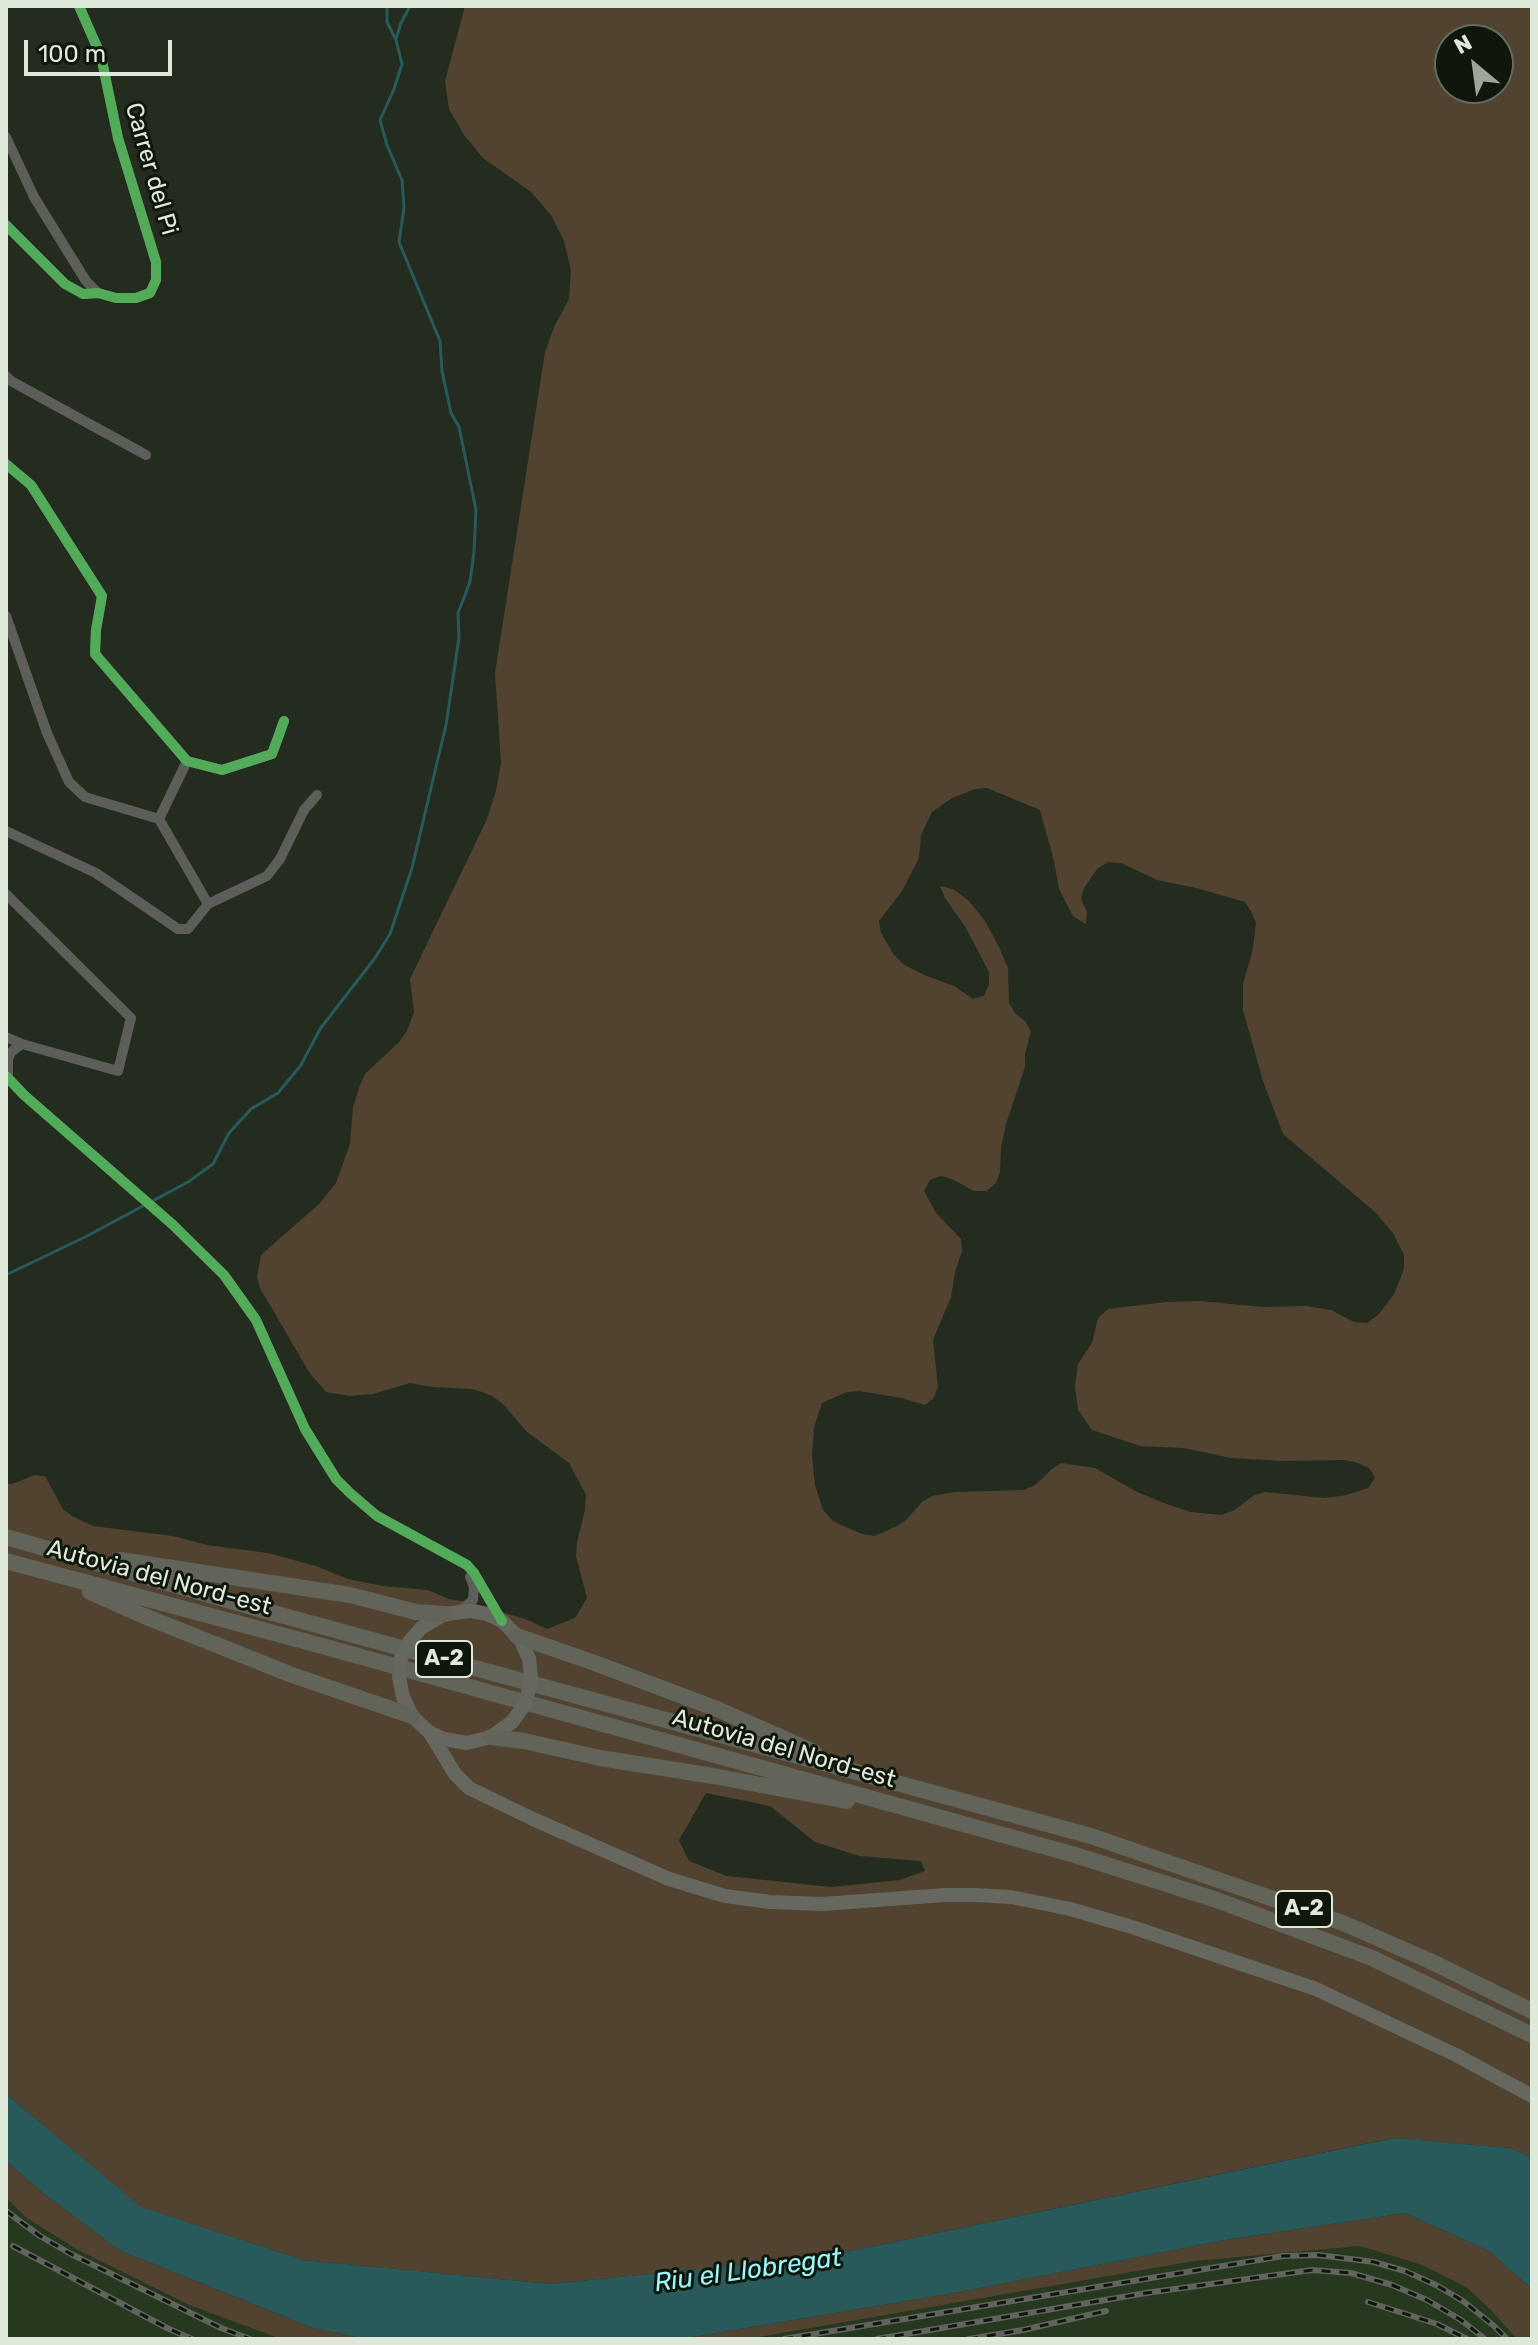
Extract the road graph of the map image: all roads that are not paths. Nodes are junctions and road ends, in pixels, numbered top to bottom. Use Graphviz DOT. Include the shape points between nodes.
graph roads {
  1 [pos="79,6"];
  2 [pos="6,137"];
  3 [pos="6,225"];
  4 [pos="98,293"];
  5 [pos="6,376"];
  6 [pos="146,455"];
  7 [pos="6,464"];
  8 [pos="6,616"];
  9 [pos="284,721"];
  10 [pos="187,761"];
  11 [pos="317,795"];
  12 [pos="159,819"];
  13 [pos="6,831"];
  14 [pos="6,894"];
  15 [pos="208,904"];
  16 [pos="6,1037"];
  17 [pos="22,1044"];
  18 [pos="6,1049"];
  19 [pos="7,1077"];
  20 [pos="6,1537"];
  21 [pos="41,1546"];
  22 [pos="456,1560"];
  23 [pos="6,1561"];
  24 [pos="44,1571"];
  25 [pos="452,1612"];
  26 [pos="502,1621"];
  27 [pos="517,1636"];
  28 [pos="412,1716"];
  29 [pos="430,1733"];
  30 [pos="491,1737"];
  31 [pos="467,1743"];
  32 [pos="848,1769"];
  33 [pos="455,1774"];
  34 [pos="913,1810"];
  35 [pos="1532,2011"];
  36 [pos="1532,2035"];
  37 [pos="1532,2096"];
  1 -- 4 [label="street, Carrer del Pi" via="101,56 118,138 156,262 150,293 116,298"];
  2 -- 4 [label="street" via="34,197"];
  3 -- 4 [label="street" via="65,284 83,294"];
  5 -- 6 [label="street"];
  7 -- 10 [label="street" via="31,485 102,596 95,654"];
  8 -- 12 [label="street" via="69,782 85,797"];
  9 -- 10 [label="street" via="272,754 222,770"];
  10 -- 12 [label="street"];
  11 -- 15 [label="street" via="267,876"];
  12 -- 15 [label="street"];
  13 -- 15 [label="street" via="96,873 178,929 188,929"];
  14 -- 17 [label="street" via="131,1018 118,1071"];
  16 -- 17 [label="street"];
  17 -- 18 [label="street"];
  17 -- 19 [label="street" via="11,1052"];
  19 -- 22 [label="street" via="172,1224 242,1297 305,1429 336,1479 377,1516"];
  20 -- 21 [label="highway, Autovia del Nord-est / A-2"];
  21 -- 25 [label="highway" via="350,1595 416,1612"];
  21 -- 32 [label="highway, Autovia del Nord-est / A-2"];
  22 -- 25 [label="street" via="474,1587 473,1600"];
  22 -- 26 [label="street" via="474,1573"];
  23 -- 24 [label="highway, Autovia del Nord-est / A-2"];
  24 -- 28 [label="highway" via="157,1622"];
  24 -- 34 [label="highway, Autovia del Nord-est / A-2"];
  25 -- 26 [label="main road" via="487,1614"];
  25 -- 28 [label="main road, bridge" via="421,1628 401,1658 399,1677"];
  26 -- 27 [label="main road"];
  27 -- 30 [label="main road, bridge" via="529,1659 526,1703"];
  27 -- 32 [label="highway" via="717,1709"];
  28 -- 29 [label="main road"];
  29 -- 31 [label="main road"];
  29 -- 33 [label="main road"];
  30 -- 31 [label="main road"];
  30 -- 34 [label="highway"];
  31 -- 33 [label="main road" via="456,1759"];
  32 -- 35 [label="highway, Autovia del Nord-est / A-2" via="1091,1836 1255,1891 1343,1923"];
  33 -- 37 [label="main road" via="474,1791 521,1814 669,1879 725,1896 823,1904 975,1895 1011,1897 1096,1916 1316,1989"];
  34 -- 36 [label="highway, Autovia del Nord-est / A-2" via="1075,1855 1257,1915 1372,1958"];
}
